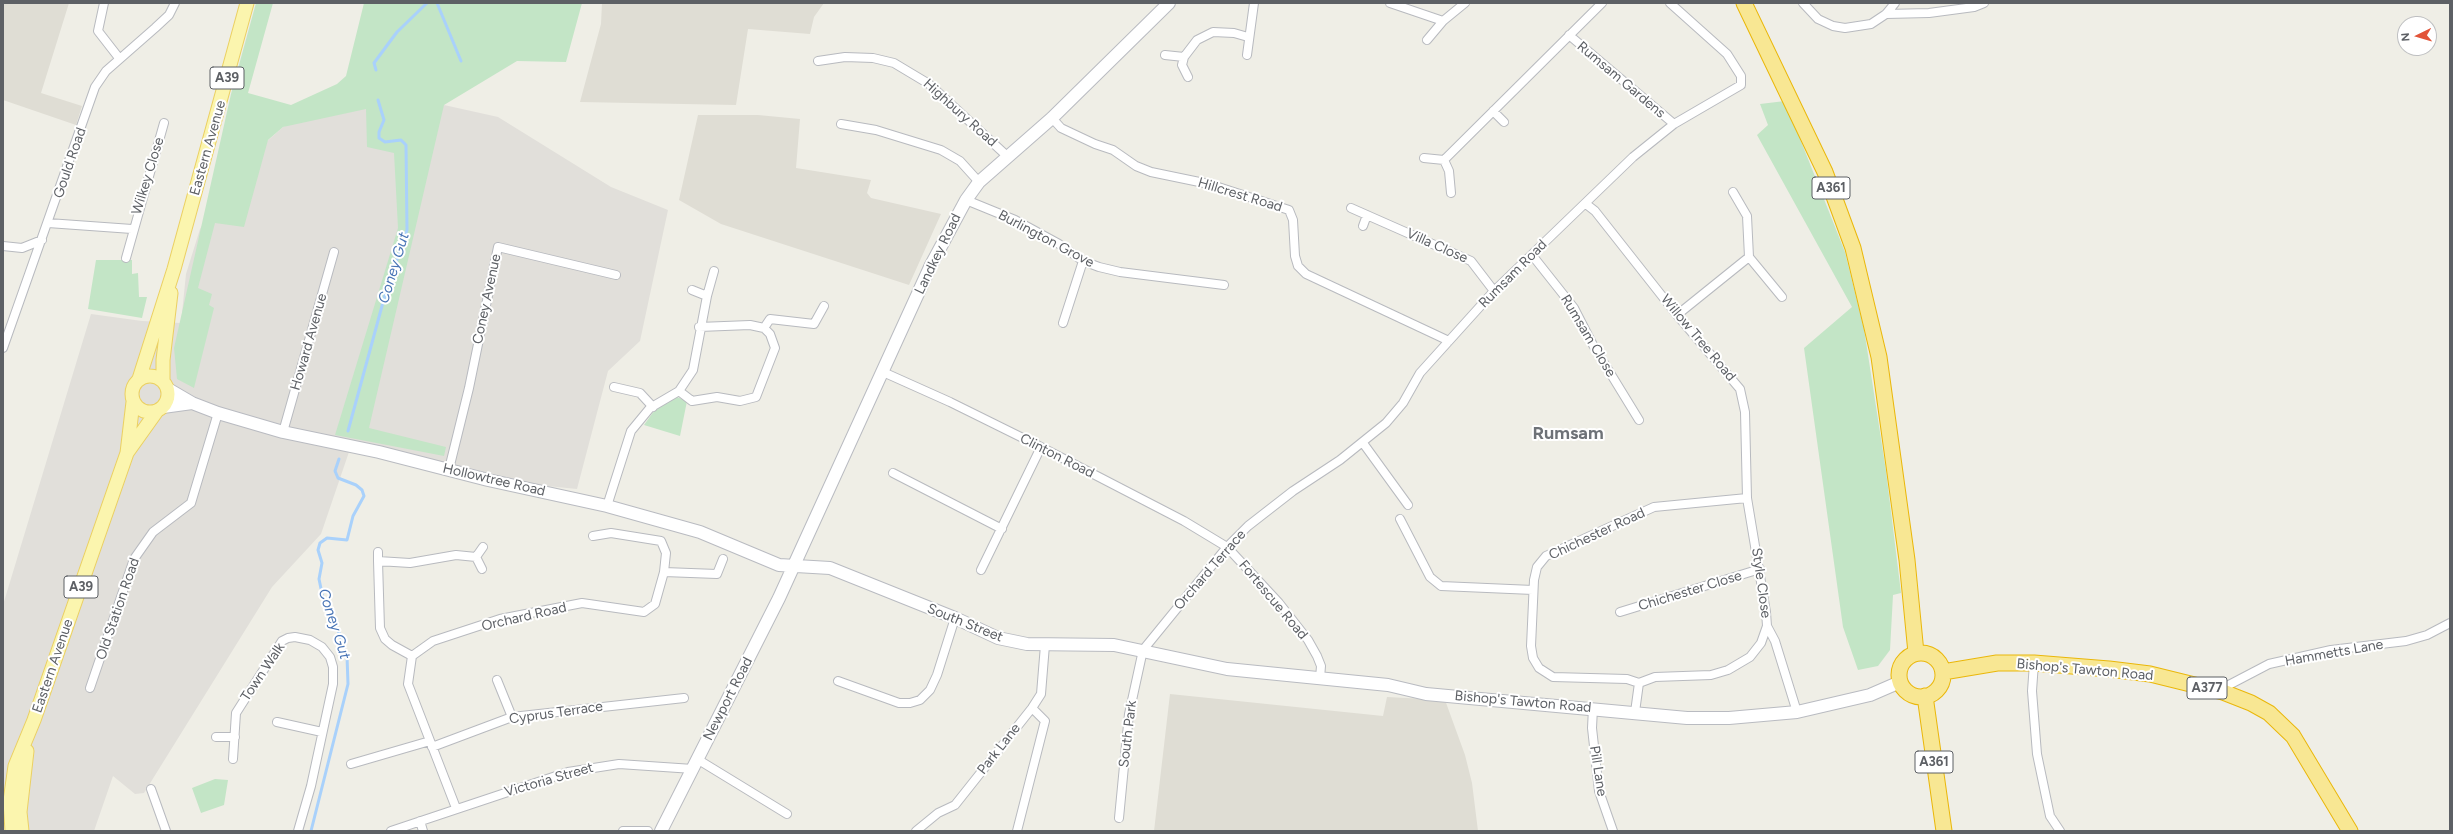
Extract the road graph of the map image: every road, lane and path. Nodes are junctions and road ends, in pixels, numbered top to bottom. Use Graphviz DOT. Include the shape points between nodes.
graph roads {
  1 [pos="104,3"];
  2 [pos="175,3"];
  3 [pos="247,3"];
  4 [pos="1169,3"];
  5 [pos="1254,3"];
  6 [pos="1390,3"];
  7 [pos="1465,3"];
  8 [pos="1602,3"];
  9 [pos="1670,3"];
  10 [pos="1744,3"];
  11 [pos="1803,3"];
  12 [pos="1895,3"];
  13 [pos="1984,3"];
  14 [pos="1886,14"];
  15 [pos="1443,21"];
  16 [pos="1569,35"];
  17 [pos="1248,38"];
  18 [pos="1427,40"];
  19 [pos="1165,55"];
  20 [pos="1247,55"];
  21 [pos="1184,57"];
  22 [pos="119,58"];
  23 [pos="818,61"];
  24 [pos="1188,77"];
  25 [pos="1493,111"];
  26 [pos="1052,118"];
  27 [pos="1504,122"];
  28 [pos="164,123"];
  29 [pos="841,124"];
  30 [pos="1674,124"];
  31 [pos="1007,156"];
  32 [pos="1424,158"];
  33 [pos="1444,160"];
  34 [pos="979,182"];
  35 [pos="1733,192"];
  36 [pos="1451,193"];
  37 [pos="966,200"];
  38 [pos="1586,204"];
  39 [pos="1351,208"];
  40 [pos="1367,215"];
  41 [pos="48,223"];
  42 [pos="1363,226"];
  43 [pos="132,229"];
  44 [pos="42,240"];
  45 [pos="3,246"];
  46 [pos="22,248"];
  47 [pos="334,252"];
  48 [pos="1532,255"];
  49 [pos="126,258"];
  50 [pos="1746,259"];
  51 [pos="1083,262"];
  52 [pos="34,263"];
  53 [pos="174,269"];
  54 [pos="714,271"];
  55 [pos="616,275"];
  56 [pos="1224,285"];
  57 [pos="692,290"];
  58 [pos="1494,291"];
  59 [pos="707,296"];
  60 [pos="1782,297"];
  61 [pos="824,306"];
  62 [pos="1677,315"];
  63 [pos="1063,323"];
  64 [pos="700,327"];
  65 [pos="764,328"];
  66 [pos="1449,341"];
  67 [pos="3,348"];
  68 [pos="883,372"];
  69 [pos="139,379"];
  70 [pos="165,384"];
  71 [pos="614,387"];
  72 [pos="679,391"];
  73 [pos="133,402"];
  74 [pos="192,403"];
  75 [pos="653,407"];
  76 [pos="160,409"];
  77 [pos="218,413"];
  78 [pos="1639,420"];
  79 [pos="283,432"];
  80 [pos="1363,443"];
  81 [pos="1041,447"];
  82 [pos="127,453"];
  83 [pos="449,469"];
  84 [pos="893,473"];
  85 [pos="1305,483"];
  86 [pos="1747,498"];
  87 [pos="1408,505"];
  88 [pos="606,506"];
  89 [pos="1400,519"];
  90 [pos="1002,529"];
  91 [pos="593,536"];
  92 [pos="1227,547"];
  93 [pos="483,548"];
  94 [pos="378,552"];
  95 [pos="476,557"];
  96 [pos="723,560"];
  97 [pos="378,561"];
  98 [pos="794,566"];
  99 [pos="1760,569"];
  100 [pos="482,570"];
  101 [pos="981,570"];
  102 [pos="664,572"];
  103 [pos="1533,590"];
  104 [pos="1620,612"];
  105 [pos="955,618"];
  106 [pos="2450,623"];
  107 [pos="1767,626"];
  108 [pos="1045,646"];
  109 [pos="1143,650"];
  110 [pos="1916,653"];
  111 [pos="412,656"];
  112 [pos="2034,663"];
  113 [pos="1943,672"];
  114 [pos="1320,678"];
  115 [pos="497,680"];
  116 [pos="838,681"];
  117 [pos="1900,682"];
  118 [pos="1639,683"];
  119 [pos="90,688"];
  120 [pos="2223,692"];
  121 [pos="1925,696"];
  122 [pos="684,698"];
  123 [pos="1032,708"];
  124 [pos="1593,708"];
  125 [pos="1635,712"];
  126 [pos="1797,712"];
  127 [pos="512,717"];
  128 [pos="34,720"];
  129 [pos="277,722"];
  130 [pos="322,732"];
  131 [pos="216,737"];
  132 [pos="235,737"];
  133 [pos="431,744"];
  134 [pos="233,759"];
  135 [pos="351,764"];
  136 [pos="695,764"];
  137 [pos="152,789"];
  138 [pos="6,802"];
  139 [pos="456,808"];
  140 [pos="20,812"];
  141 [pos="787,814"];
  142 [pos="1119,818"];
  143 [pos="420,821"];
  144 [pos="664,830"];
  145 [pos="12,831"];
  146 [pos="22,831"];
  147 [pos="165,831"];
  148 [pos="298,831"];
  149 [pos="391,831"];
  150 [pos="423,831"];
  151 [pos="623,831"];
  152 [pos="648,831"];
  153 [pos="916,831"];
  154 [pos="1017,831"];
  155 [pos="1614,831"];
  156 [pos="1944,831"];
  157 [pos="2060,831"];
  158 [pos="2350,831"];
  1 -- 22 [label="street" via="98,31"];
  2 -- 22 [label="street, Gould Road" via="169,14 155,28"];
  3 -- 53 [label="main road, Eastern Avenue / A39"];
  4 -- 26 [label="main road, Landkey Road"];
  5 -- 17 [label="street"];
  6 -- 15 [label="street"];
  7 -- 15 [label="street"];
  8 -- 16 [label="street, Rumsam Gardens"];
  9 -- 30 [label="street, Rumsam Road" via="1727,54 1741,76 1741,85"];
  10 -- 110 [label="highway, A361" via="1825,172 1853,248 1879,357 1907,560"];
  11 -- 14 [label="street" via="1818,19 1842,28 1868,25"];
  12 -- 14 [label="street"];
  13 -- 14 [label="street" via="1974,7 1929,13"];
  15 -- 18 [label="street"];
  16 -- 25 [label="street, Rumsam Gardens"];
  16 -- 30 [label="street, Rumsam Gardens"];
  17 -- 20 [label="street"];
  17 -- 21 [label="street" via="1234,33 1213,32 1197,40"];
  19 -- 21 [label="street"];
  21 -- 24 [label="street" via="1182,65"];
  22 -- 41 [label="street, Gould Road" via="95,87"];
  23 -- 31 [label="street, Highbury Road" via="845,57 873,58 894,63 929,84"];
  25 -- 27 [label="street"];
  25 -- 33 [label="street, Rumsam Gardens"];
  26 -- 31 [label="main road, Landkey Road"];
  26 -- 66 [label="street, Hillcrest Road" via="1061,128 1113,150 1136,166 1151,172 1209,184 1289,210 1296,238 1294,256 1298,266 1306,274"];
  28 -- 43 [label="street, Wilkey Close"];
  29 -- 34 [label="street" via="876,130 941,150 960,161"];
  30 -- 38 [label="street, Rumsam Road" via="1633,157"];
  31 -- 34 [label="main road, Landkey Road"];
  32 -- 33 [label="street"];
  33 -- 36 [label="street" via="1449,170"];
  34 -- 37 [label="main road, Landkey Road"];
  35 -- 50 [label="street" via="1746,216"];
  37 -- 51 [label="street, Burlington Grove" via="1036,231"];
  37 -- 68 [label="main road, Landkey Road" via="920,289"];
  38 -- 48 [label="street, Rumsam Road"];
  38 -- 62 [label="street, Willow Tree Road" via="1595,211"];
  39 -- 40 [label="street, Villa Close"];
  40 -- 42 [label="street"];
  40 -- 58 [label="street, Villa Close" via="1471,261"];
  41 -- 43 [label="street, Wilkey Close"];
  41 -- 44 [label="street, Gould Road"];
  43 -- 49 [label="street, Wilkey Close"];
  44 -- 46 [label="street"];
  44 -- 52 [label="street, Gould Road"];
  45 -- 46 [label="street"];
  46 -- 52 [label="street"];
  47 -- 79 [label="street, Howard Avenue"];
  48 -- 58 [label="street, Rumsam Road"];
  48 -- 78 [label="street, Rumsam Close" via="1574,308"];
  50 -- 60 [label="street"];
  50 -- 62 [label="street"];
  51 -- 56 [label="street, Burlington Grove" via="1120,272"];
  51 -- 63 [label="street"];
  52 -- 67 [label="street, Gould Road"];
  53 -- 69 [label="main road, Eastern Avenue / A39"];
  53 -- 70 [label="main road, Eastern Avenue / A39" via="163,360"];
  54 -- 59 [label="street"];
  55 -- 83 [label="street, Coney Avenue" via="498,247 469,388"];
  57 -- 59 [label="street"];
  58 -- 66 [label="street, Rumsam Road"];
  59 -- 64 [label="street"];
  61 -- 65 [label="street" via="814,324 770,319"];
  62 -- 86 [label="street, Willow Tree Road" via="1740,389 1746,412"];
  64 -- 65 [label="street" via="730,328 750,325"];
  64 -- 72 [label="street" via="693,370"];
  65 -- 72 [label="street" via="770,334 775,348 756,397 740,401 717,397 692,401"];
  66 -- 80 [label="street, Rumsam Road" via="1420,372 1402,403 1386,423"];
  68 -- 81 [label="street, Clinton Road"];
  68 -- 98 [label="main road, Landkey Road"];
  69 -- 70 [label="main road" via="151,375"];
  69 -- 73 [label="main road" via="132,389"];
  70 -- 74 [label="main road, Hollowtree Road"];
  70 -- 76 [label="main road" via="167,402"];
  71 -- 75 [label="street" via="640,393"];
  72 -- 75 [label="street"];
  73 -- 76 [label="main road" via="143,411"];
  73 -- 82 [label="main road, Eastern Avenue / A39"];
  74 -- 76 [label="main road"];
  74 -- 77 [label="main road, Hollowtree Road"];
  75 -- 88 [label="street" via="631,431"];
  76 -- 82 [label="main road, Eastern Avenue / A39"];
  77 -- 79 [label="main road, Hollowtree Road"];
  77 -- 119 [label="street, Old Station Road" via="191,503 153,532 134,559"];
  79 -- 83 [label="main road, Hollowtree Road"];
  80 -- 85 [label="street, Rumsam Road"];
  80 -- 87 [label="street"];
  81 -- 90 [label="street"];
  81 -- 92 [label="street, Clinton Road" via="1184,521"];
  82 -- 128 [label="main road, Eastern Avenue / A39"];
  83 -- 88 [label="main road, Hollowtree Road"];
  84 -- 90 [label="street"];
  85 -- 92 [label="street, Orchard Terrace" via="1248,526"];
  86 -- 99 [label="street, Style Close"];
  86 -- 103 [label="street, Chichester Road" via="1654,507 1642,512 1546,556 1536,571"];
  88 -- 98 [label="main road, Hollowtree Road" via="700,532 779,565"];
  89 -- 103 [label="street" via="1430,577 1441,586"];
  90 -- 101 [label="street"];
  91 -- 102 [label="street, Orchard Road" via="611,533 660,541 666,553"];
  92 -- 109 [label="street, Orchard Terrace"];
  92 -- 114 [label="street, Fortescue Road" via="1279,603 1308,640 1321,666"];
  93 -- 95 [label="street"];
  94 -- 97 [label="street"];
  95 -- 97 [label="street" via="456,556 410,563"];
  95 -- 100 [label="street"];
  96 -- 102 [label="street" via="717,574"];
  97 -- 111 [label="street" via="380,628 385,639"];
  98 -- 105 [label="main road, South Street" via="830,568"];
  98 -- 136 [label="main road, Newport Road"];
  99 -- 104 [label="street, Chichester Close"];
  99 -- 107 [label="street, Style Close"];
  102 -- 111 [label="street, Orchard Road" via="655,604 644,612 582,604 500,619 433,641"];
  103 -- 118 [label="street, Chichester Road" via="1531,652 1543,672 1553,677 1627,679"];
  105 -- 108 [label="main road, South Street" via="998,638"];
  105 -- 116 [label="street" via="937,675 930,690 920,700 899,703"];
  106 -- 120 [label="street, Hammetts Lane" via="2427,635 2406,641 2331,650 2269,664 2225,687"];
  107 -- 118 [label="street" via="1761,643 1750,657 1728,670 1711,675 1655,677"];
  107 -- 126 [label="street, Style Close" via="1775,641"];
  108 -- 109 [label="main road, South Street" via="1114,645"];
  108 -- 123 [label="street, Park Lane" via="1041,694"];
  109 -- 114 [label="main road, Bishop's Tawton Road" via="1227,669"];
  109 -- 142 [label="street, South Park" via="1129,714"];
  110 -- 113 [label="highway" via="1923,653 1936,659"];
  110 -- 117 [label="highway" via="1909,656 1900,668"];
  111 -- 133 [label="street" via="408,684"];
  112 -- 113 [label="highway, Bishop's Tawton Road / A377" via="1997,663"];
  112 -- 120 [label="highway, Bishop's Tawton Road / A377" via="2150,674"];
  112 -- 157 [label="street" via="2032,691 2037,754 2050,816"];
  113 -- 121 [label="highway" via="1936,690"];
  114 -- 124 [label="main road, Bishop's Tawton Road" via="1388,685 1426,694"];
  115 -- 127 [label="street"];
  117 -- 121 [label="highway" via="1908,692"];
  117 -- 126 [label="main road, Bishop's Tawton Road" via="1870,695"];
  118 -- 125 [label="street"];
  120 -- 158 [label="highway, Bishop's Tawton Road / A377" via="2251,702 2269,713 2293,736"];
  121 -- 156 [label="highway, A361"];
  122 -- 127 [label="street, Cyprus Terrace"];
  123 -- 153 [label="street, Park Lane" via="955,805 938,813"];
  123 -- 154 [label="street" via="1045,721"];
  124 -- 125 [label="main road, Bishop's Tawton Road"];
  124 -- 155 [label="street, Pill Lane" via="1592,728 1599,791"];
  125 -- 126 [label="main road, Bishop's Tawton Road" via="1669,717 1729,718"];
  127 -- 133 [label="street, Cyprus Terrace"];
  128 -- 138 [label="main road, A39" via="15,766"];
  128 -- 140 [label="main road, A39" via="26,757"];
  129 -- 130 [label="street"];
  130 -- 132 [label="street, Town Walk" via="333,684 334,667 322,647 310,640 288,638 282,641 241,703 236,713"];
  130 -- 148 [label="street, Town Walk" via="311,786"];
  131 -- 132 [label="street"];
  132 -- 134 [label="street, Town Walk"];
  133 -- 135 [label="street, Cyprus Terrace"];
  133 -- 139 [label="street"];
  136 -- 139 [label="street, Victoria Street" via="602,765 568,772"];
  136 -- 141 [label="street"];
  136 -- 144 [label="main road, Newport Road"];
  137 -- 147 [label="street"];
  138 -- 140 [label="main road"];
  138 -- 145 [label="main road, A39"];
  139 -- 143 [label="street, Victoria Street"];
  140 -- 146 [label="main road, A39"];
  143 -- 149 [label="street, Victoria Street"];
  143 -- 150 [label="street"];
  151 -- 152 [label="street"];
}
